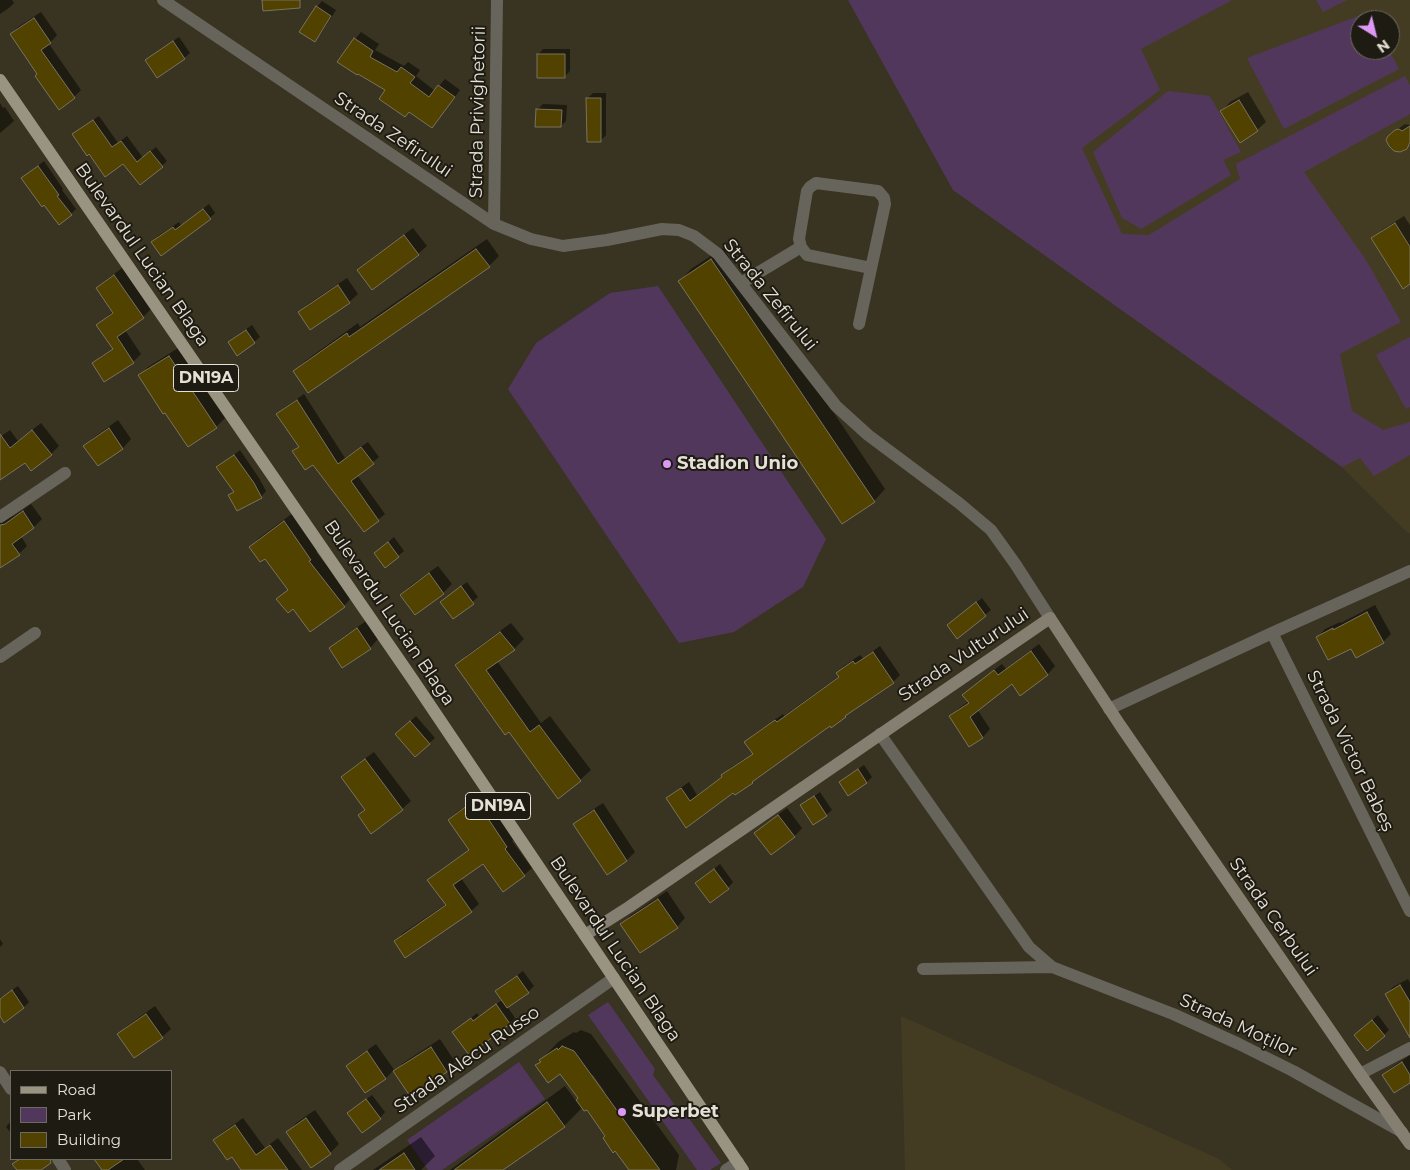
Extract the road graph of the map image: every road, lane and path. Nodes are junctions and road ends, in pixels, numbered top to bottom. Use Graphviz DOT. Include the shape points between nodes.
graph roads {
  1 [pos="163,0"];
  2 [pos="497,0"];
  3 [pos="0,80"];
  4 [pos="494,224"];
  5 [pos="800,247"];
  6 [pos="871,268"];
  7 [pos="741,283"];
  8 [pos="858,324"];
  9 [pos="65,473"];
  10 [pos="0,517"];
  11 [pos="1410,571"];
  12 [pos="1050,618"];
  13 [pos="35,633"];
  14 [pos="1272,633"];
  15 [pos="0,657"];
  16 [pos="1109,709"];
  17 [pos="880,734"];
  18 [pos="1410,911"];
  19 [pos="585,935"];
  20 [pos="1052,967"];
  21 [pos="923,969"];
  22 [pos="614,978"];
  23 [pos="1410,1048"];
  24 [pos="0,1072"];
  25 [pos="1360,1074"];
  26 [pos="10,1087"];
  27 [pos="1402,1132"];
  28 [pos="1410,1144"];
  29 [pos="740,1166"];
  30 [pos="340,1170"];
  31 [pos="726,1170"];
  1 -- 4 [label="street, Strada Zefirului"];
  2 -- 4 [label="street, Strada Privighetorii"];
  3 -- 19 [label="main road, Bulevardul Lucian Blaga / DN19A"];
  4 -- 7 [label="street, Strada Zefirului" via="531,239 563,246 662,229 679,230 694,236 718,254"];
  5 -- 6 [label="street" via="807,255"];
  5 -- 6 [label="street" via="810,187 816,184 878,191 885,204"];
  5 -- 7 [label="street"];
  6 -- 8 [label="street"];
  7 -- 12 [label="street, Strada Zefirului" via="836,406 868,435 990,530"];
  9 -- 10 [label="street"];
  11 -- 14 [label="street"];
  12 -- 16 [label="street, Strada Vulturului"];
  12 -- 17 [label="street, Strada Vulturului"];
  13 -- 15 [label="street"];
  14 -- 16 [label="street"];
  14 -- 18 [label="street, Strada Victor Babeș"];
  16 -- 25 [label="street, Strada Cerbului"];
  17 -- 19 [label="street, Strada Vulturului"];
  17 -- 20 [label="street, Strada Moților" via="1029,947"];
  19 -- 22 [label="main road, Bulevardul Lucian Blaga / DN19A"];
  20 -- 21 [label="street, Strada Moților"];
  20 -- 27 [label="street, Strada Moților" via="1173,1014 1239,1044"];
  22 -- 29 [label="main road, Bulevardul Lucian Blaga / DN19A"];
  22 -- 30 [label="street, Strada Alecu Russo"];
  23 -- 25 [label="street"];
  24 -- 26 [label="street"];
  25 -- 27 [label="street, Strada Cerbului"];
  27 -- 28 [label="street, Strada Cerbului"];
  29 -- 31 [label="street"];
}
